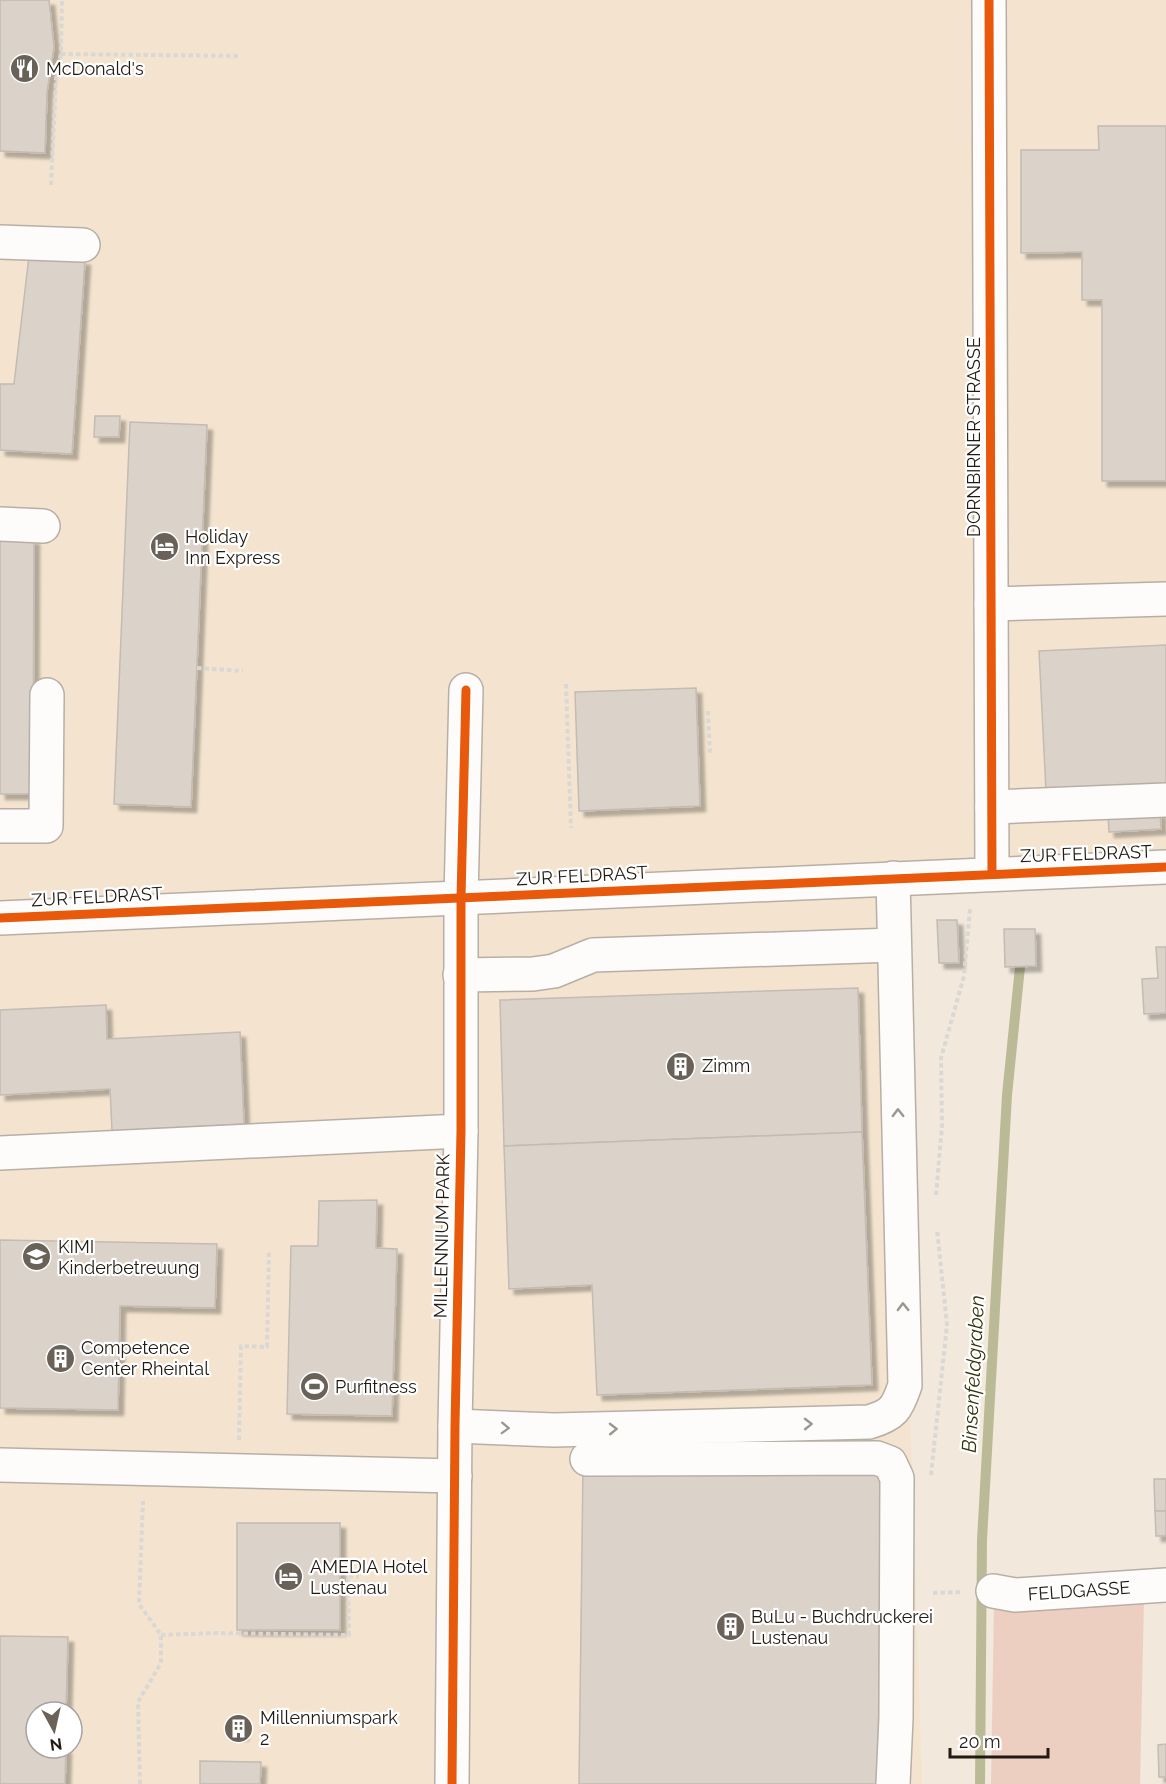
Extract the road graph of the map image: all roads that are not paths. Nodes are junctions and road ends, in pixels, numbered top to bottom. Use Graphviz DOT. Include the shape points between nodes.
graph roads {
  1 [pos="989,0"];
  2 [pos="0,242"];
  3 [pos="83,245"];
  4 [pos="0,524"];
  5 [pos="43,526"];
  6 [pos="1166,599"];
  7 [pos="991,604"];
  8 [pos="466,690"];
  9 [pos="47,695"];
  10 [pos="1166,800"];
  11 [pos="992,807"];
  12 [pos="0,826"];
  13 [pos="1166,867"];
  14 [pos="992,874"];
  15 [pos="892,878"];
  16 [pos="461,898"];
  17 [pos="0,918"];
  18 [pos="894,945"];
  19 [pos="460,975"];
  20 [pos="460,1131"];
  21 [pos="0,1153"];
  22 [pos="455,1426"];
  23 [pos="587,1459"];
  24 [pos="0,1465"];
  25 [pos="455,1476"];
  26 [pos="1166,1585"];
  27 [pos="978,1592"];
  28 [pos="452,1784"];
  29 [pos="893,1784"];
  1 -- 7 [label="street, DORNBIRNER STRASSE"];
  2 -- 3 [label="street"];
  4 -- 5 [label="street"];
  6 -- 7 [label="street"];
  7 -- 11 [label="street, DORNBIRNER STRASSE"];
  8 -- 16 [label="street, MILLENNIUM PARK"];
  9 -- 12 [label="street" via="46,826"];
  10 -- 11 [label="street"];
  11 -- 14 [label="street, DORNBIRNER STRASSE"];
  13 -- 14 [label="street, ZUR FELDRAST"];
  14 -- 15 [label="street, ZUR FELDRAST"];
  15 -- 16 [label="street, ZUR FELDRAST"];
  15 -- 18 [label="street"];
  16 -- 17 [label="street, ZUR FELDRAST"];
  16 -- 19 [label="street, MILLENNIUM PARK"];
  18 -- 19 [label="street" via="593,955 554,971"];
  22 -- 18 [label="street, one-way" via="554,1430 869,1422 886,1417 898,1405 905,1385"];
  19 -- 20 [label="street, MILLENNIUM PARK"];
  20 -- 21 [label="street, MILLENNIUM PARK"];
  20 -- 22 [label="street, MILLENNIUM PARK"];
  22 -- 25 [label="street, MILLENNIUM PARK"];
  23 -- 29 [label="street" via="877,1458 890,1463 897,1478"];
  24 -- 25 [label="street"];
  25 -- 28 [label="street, MILLENNIUM PARK"];
  26 -- 27 [label="street, FELDGASSE" via="1015,1595"];
}
